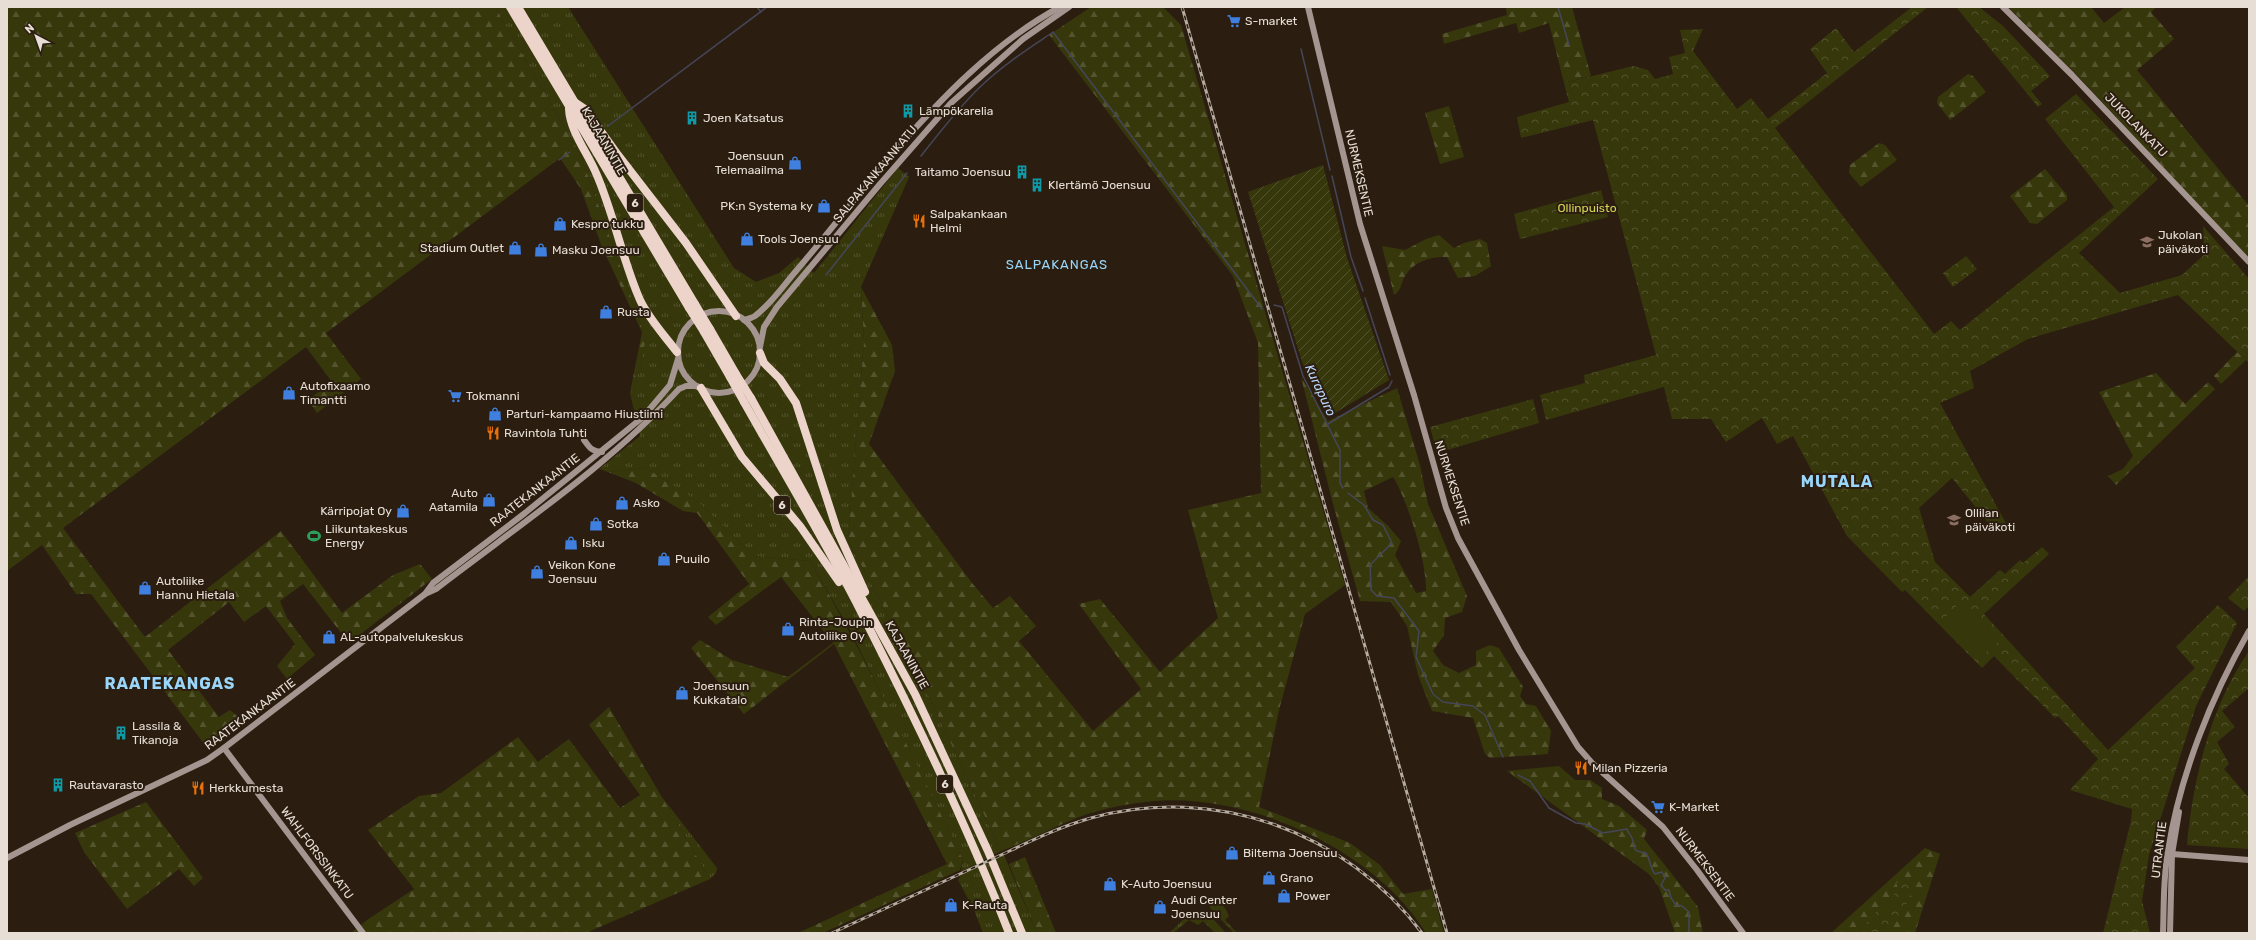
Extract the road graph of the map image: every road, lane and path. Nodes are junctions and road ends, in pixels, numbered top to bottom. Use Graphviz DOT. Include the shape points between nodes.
graph roads {
  1 [pos="510,7"];
  2 [pos="518,7"];
  3 [pos="1060,7"];
  4 [pos="1069,7"];
  5 [pos="1308,7"];
  6 [pos="2003,7"];
  7 [pos="572,104"];
  8 [pos="2249,262"];
  9 [pos="740,318"];
  10 [pos="760,350"];
  11 [pos="677,355"];
  12 [pos="699,387"];
  13 [pos="747,400"];
  14 [pos="584,440"];
  15 [pos="602,452"];
  16 [pos="425,594"];
  17 [pos="865,621"];
  18 [pos="876,624"];
  19 [pos="2249,631"];
  20 [pos="224,748"];
  21 [pos="2188,772"];
  22 [pos="2172,854"];
  23 [pos="7,858"];
  24 [pos="2249,860"];
  25 [pos="363,933"];
  26 [pos="1009,933"];
  27 [pos="1022,933"];
  28 [pos="1742,933"];
  29 [pos="2163,933"];
  30 [pos="2170,933"];
  1 -- 7 [label="highway, KAJAANINTIE / 6"];
  2 -- 7 [label="highway, KAJAANINTIE / 6"];
  3 -- 9 [label="main road, SALPAKANKAANKATU" via="1012,39 971,71 945,96 889,158 779,291 753,317"];
  4 -- 10 [label="main road, SALPAKANKAANKATU" via="1000,58 931,124 777,307 764,328"];
  5 -- 28 [label="main road, NURMEKSENTIE" via="1360,224 1446,508 1458,538 1519,650 1578,747 1592,763 1663,827"];
  6 -- 8 [label="main road, JUKOLANKATU" via="2072,75"];
  7 -- 9 [label="highway" via="585,109"];
  7 -- 11 [label="highway" via="570,119 596,173 640,300"];
  7 -- 13 [label="highway, KAJAANINTIE / 6, bridge"];
  9 -- 10 [label="main road" via="754,331"];
  9 -- 11 [label="main road" via="713,312 698,317 681,336"];
  10 -- 12 [label="main road" via="760,362 755,374 739,389 722,393"];
  10 -- 18 [label="highway" via="764,363 780,379 796,403 837,530 877,615"];
  11 -- 12 [label="main road" via="685,376"];
  11 -- 15 [label="main road, RAATEKANKAANTIE" via="672,378 665,392 643,417"];
  12 -- 16 [label="main road, RAATEKANKAANTIE" via="686,386 680,389 634,435 595,468 436,589"];
  12 -- 17 [label="highway, 6" via="742,457 800,526"];
  13 -- 17 [label="highway, KAJAANINTIE / 6"];
  13 -- 18 [label="highway, KAJAANINTIE / 6"];
  14 -- 15 [label="main road" via="591,449"];
  15 -- 16 [label="main road, RAATEKANKAANTIE" via="433,583"];
  16 -- 20 [label="main road, RAATEKANKAANTIE"];
  17 -- 26 [label="highway, KAJAANINTIE / 6" via="943,778"];
  18 -- 27 [label="highway, KAJAANINTIE / 6" via="915,694 995,867"];
  19 -- 21 [label="main road, UTRANTIE" via="2208,711"];
  20 -- 23 [label="main road, RAATEKANKAANTIE" via="207,760"];
  20 -- 25 [label="main road, WAHLFORSSINKATU"];
  21 -- 22 [label="main road, UTRANTIE"];
  21 -- 29 [label="main road, UTRANTIE" via="2167,853"];
  22 -- 24 [label="main road"];
  22 -- 30 [label="main road, UTRANTIE"];
}
